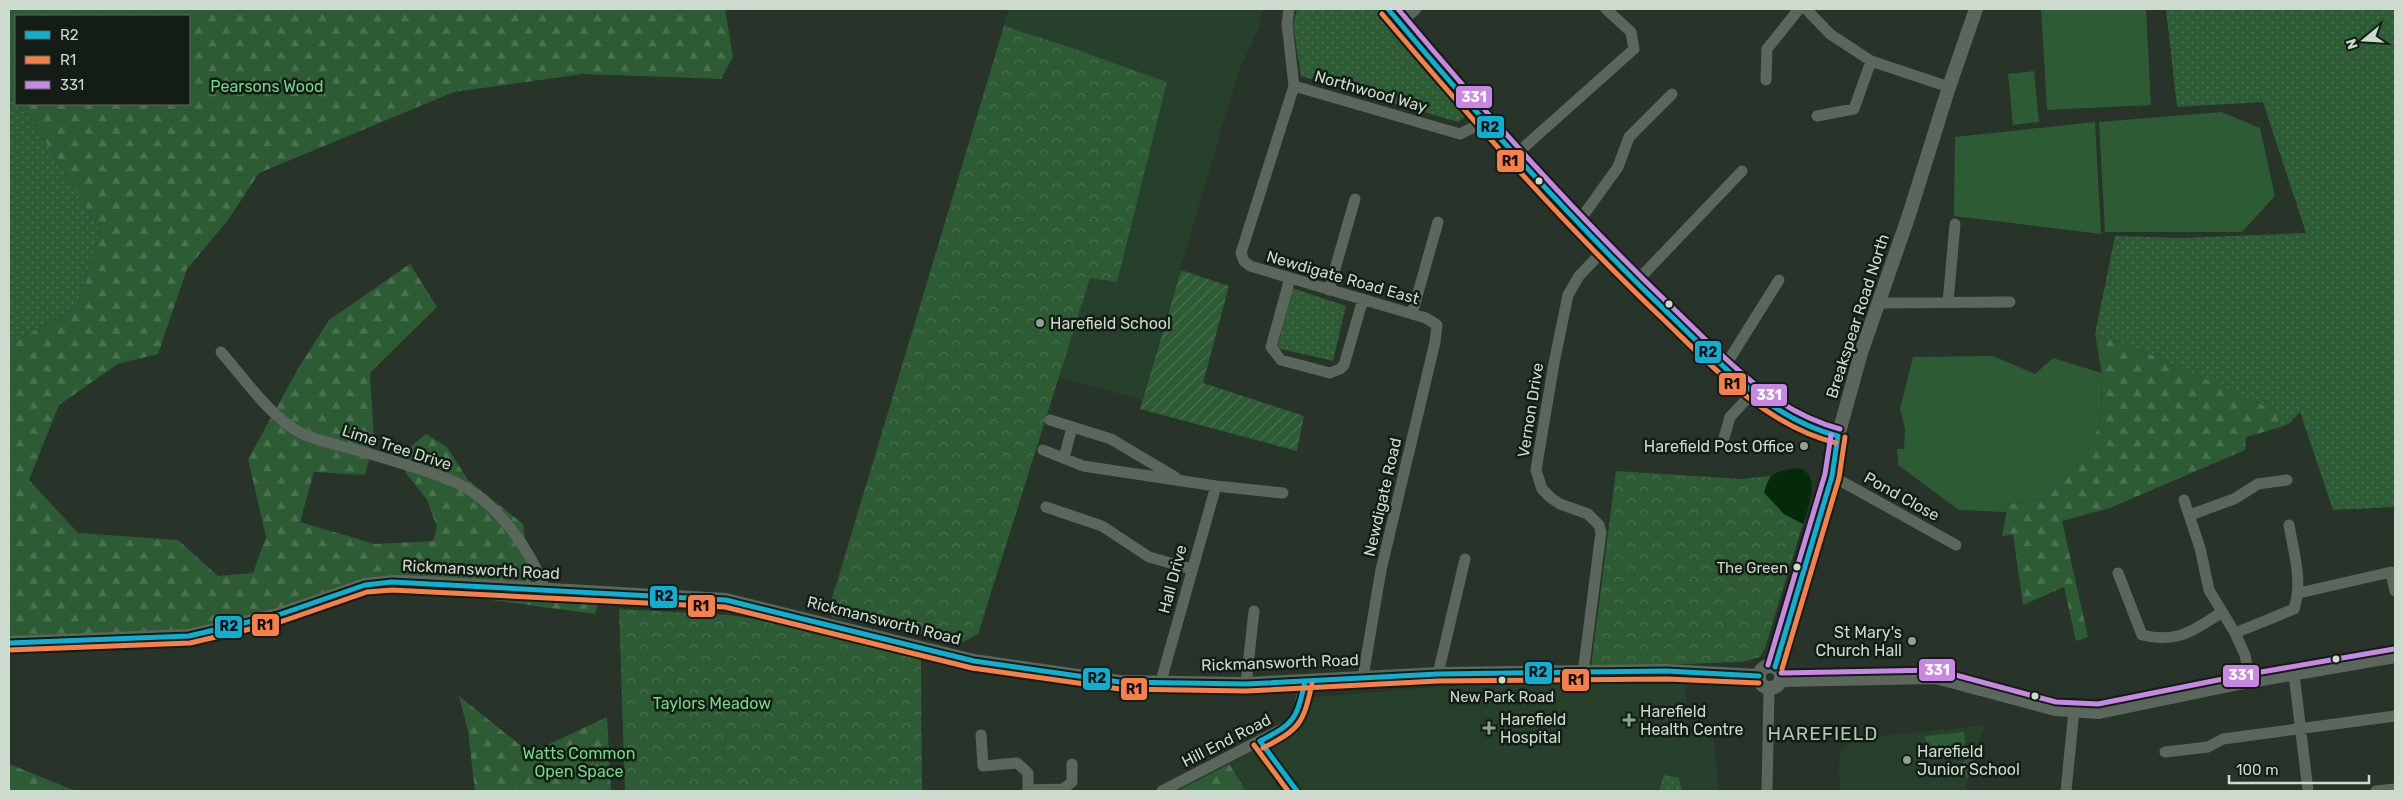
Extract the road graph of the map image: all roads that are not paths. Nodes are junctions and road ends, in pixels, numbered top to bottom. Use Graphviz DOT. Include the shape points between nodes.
graph roads {
  1 [pos="1289,9"];
  2 [pos="1388,9"];
  3 [pos="1416,9"];
  4 [pos="1606,9"];
  5 [pos="1799,9"];
  6 [pos="1976,9"];
  7 [pos="1812,11"];
  8 [pos="1400,23"];
  9 [pos="1871,61"];
  10 [pos="1766,80"];
  11 [pos="1294,86"];
  12 [pos="1949,86"];
  13 [pos="1672,94"];
  14 [pos="1817,116"];
  15 [pos="1484,122"];
  16 [pos="1514,156"];
  17 [pos="1742,171"];
  18 [pos="1355,199"];
  19 [pos="1438,222"];
  20 [pos="1577,224"];
  21 [pos="1955,224"];
  22 [pos="1604,251"];
  23 [pos="1290,278"];
  24 [pos="1779,280"];
  25 [pos="1635,283"];
  26 [pos="1329,290"];
  27 [pos="1363,300"];
  28 [pos="1878,302"];
  29 [pos="1948,302"];
  30 [pos="2010,302"];
  31 [pos="1412,314"];
  32 [pos="1437,325"];
  33 [pos="221,352"];
  34 [pos="1725,366"];
  35 [pos="1754,391"];
  36 [pos="1050,420"];
  37 [pos="1072,427"];
  38 [pos="1838,436"];
  39 [pos="1724,438"];
  40 [pos="1043,450"];
  41 [pos="1064,458"];
  42 [pos="1832,476"];
  43 [pos="1181,480"];
  44 [pos="2286,480"];
  45 [pos="1216,486"];
  46 [pos="1283,493"];
  47 [pos="2184,500"];
  48 [pos="1046,507"];
  49 [pos="2190,514"];
  50 [pos="2289,525"];
  51 [pos="1956,545"];
  52 [pos="1465,559"];
  53 [pos="1191,569"];
  54 [pos="2118,573"];
  55 [pos="544,590"];
  56 [pos="2395,591"];
  57 [pos="2299,593"];
  58 [pos="1254,611"];
  59 [pos="2222,612"];
  60 [pos="2235,633"];
  61 [pos="9,644"];
  62 [pos="2395,656"];
  63 [pos="1583,673"];
  64 [pos="1778,673"];
  65 [pos="1438,674"];
  66 [pos="2294,674"];
  67 [pos="1759,676"];
  68 [pos="1363,677"];
  69 [pos="1161,681"];
  70 [pos="2250,681"];
  71 [pos="1305,682"];
  72 [pos="1246,684"];
  73 [pos="1769,689"];
  74 [pos="2074,710"];
  75 [pos="2395,716"];
  76 [pos="2301,728"];
  77 [pos="980,735"];
  78 [pos="2165,752"];
  79 [pos="1072,764"];
  80 [pos="2395,789"];
  81 [pos="1028,791"];
  82 [pos="1162,791"];
  83 [pos="1767,791"];
  84 [pos="2066,791"];
  85 [pos="2308,791"];
  86 [pos="2376,791"];
  1 -- 11 [label="street, Northwood Way" via="1287,24"];
  2 -- 8 [label="street"];
  3 -- 8 [label="street"];
  4 -- 16 [label="street" via="1631,32 1634,49"];
  5 -- 10 [label="street" via="1767,49"];
  6 -- 12 [label="street, Breakspear Road North"];
  7 -- 9 [label="street" via="1830,34"];
  8 -- 15 [label="street"];
  9 -- 12 [label="street"];
  9 -- 14 [label="street" via="1854,109"];
  11 -- 15 [label="street, Northwood Way" via="1460,134"];
  11 -- 23 [label="street, Newdigate Road East" via="1241,253 1250,266"];
  12 -- 28 [label="street, Breakspear Road North"];
  13 -- 20 [label="street" via="1629,137 1618,167"];
  15 -- 16 [label="street"];
  16 -- 20 [label="street"];
  17 -- 25 [label="street"];
  18 -- 26 [label="street"];
  19 -- 31 [label="street"];
  20 -- 22 [label="street"];
  21 -- 29 [label="street"];
  22 -- 25 [label="street"];
  22 -- 63 [label="street, Vernon Drive" via="1579,276 1568,295 1536,470 1548,496 1588,514 1601,532"];
  23 -- 26 [label="street, Newdigate Road East"];
  23 -- 27 [label="street" via="1271,347 1281,360 1330,373 1340,370"];
  24 -- 34 [label="street"];
  25 -- 34 [label="street"];
  26 -- 27 [label="street, Newdigate Road East"];
  27 -- 31 [label="street, Newdigate Road East"];
  28 -- 29 [label="street"];
  28 -- 38 [label="street, Breakspear Road North"];
  29 -- 30 [label="street"];
  31 -- 32 [label="street, Newdigate Road East"];
  32 -- 68 [label="street, Newdigate Road" via="1381,570"];
  33 -- 55 [label="street, Lime Tree Drive" via="272,409 294,428 314,438 379,456 458,484 494,509 511,527"];
  34 -- 35 [label="street"];
  35 -- 38 [label="street" via="1800,424"];
  35 -- 39 [label="street" via="1730,417"];
  36 -- 37 [label="street"];
  37 -- 41 [label="street"];
  37 -- 43 [label="street" via="1111,439"];
  38 -- 42 [label="street, Breakspear Road North"];
  40 -- 41 [label="street"];
  41 -- 43 [label="street" via="1083,466"];
  42 -- 51 [label="street, Pond Close"];
  42 -- 64 [label="street, Breakspear Road North"];
  43 -- 45 [label="street"];
  44 -- 49 [label="street" via="2258,484 2234,499"];
  45 -- 46 [label="street"];
  45 -- 53 [label="street, Hall Drive"];
  47 -- 49 [label="street"];
  48 -- 53 [label="street" via="1102,526 1149,557"];
  49 -- 59 [label="street" via="2209,590"];
  50 -- 57 [label="street"];
  52 -- 65 [label="street"];
  53 -- 69 [label="street, Hall Drive"];
  54 -- 59 [label="street" via="2142,635 2158,639 2180,637"];
  55 -- 61 [label="street, Rickmansworth Road" via="392,582 365,585 278,614 189,636"];
  55 -- 69 [label="street, Rickmansworth Road" via="726,600 974,660 1120,682"];
  56 -- 57 [label="street" via="2391,572"];
  57 -- 60 [label="street" via="2294,609"];
  58 -- 72 [label="street"];
  59 -- 60 [label="street"];
  60 -- 70 [label="street" via="2246,655"];
  62 -- 66 [label="street"];
  63 -- 65 [label="street, Rickmansworth Road"];
  63 -- 67 [label="street, Rickmansworth Road" via="1693,672"];
  64 -- 67 [label="street" via="1764,667"];
  64 -- 73 [label="street" via="1775,687"];
  64 -- 74 [label="street" via="1936,677 2055,709"];
  65 -- 68 [label="street, Rickmansworth Road"];
  66 -- 70 [label="street"];
  66 -- 76 [label="street"];
  67 -- 73 [label="street" via="1760,683"];
  68 -- 71 [label="street, Rickmansworth Road"];
  69 -- 72 [label="street, Rickmansworth Road"];
  70 -- 74 [label="street" via="2099,712"];
  71 -- 72 [label="street, Rickmansworth Road"];
  71 -- 82 [label="street, Hill End Road" via="1297,718 1288,726"];
  73 -- 83 [label="street"];
  74 -- 84 [label="street"];
  75 -- 76 [label="street"];
  76 -- 78 [label="street" via="2223,739 2208,747"];
  76 -- 85 [label="street"];
  77 -- 81 [label="street" via="983,766 1016,763 1028,773"];
  79 -- 81 [label="street" via="1072,782 1063,789"];
  80 -- 86 [label="street"];
}
